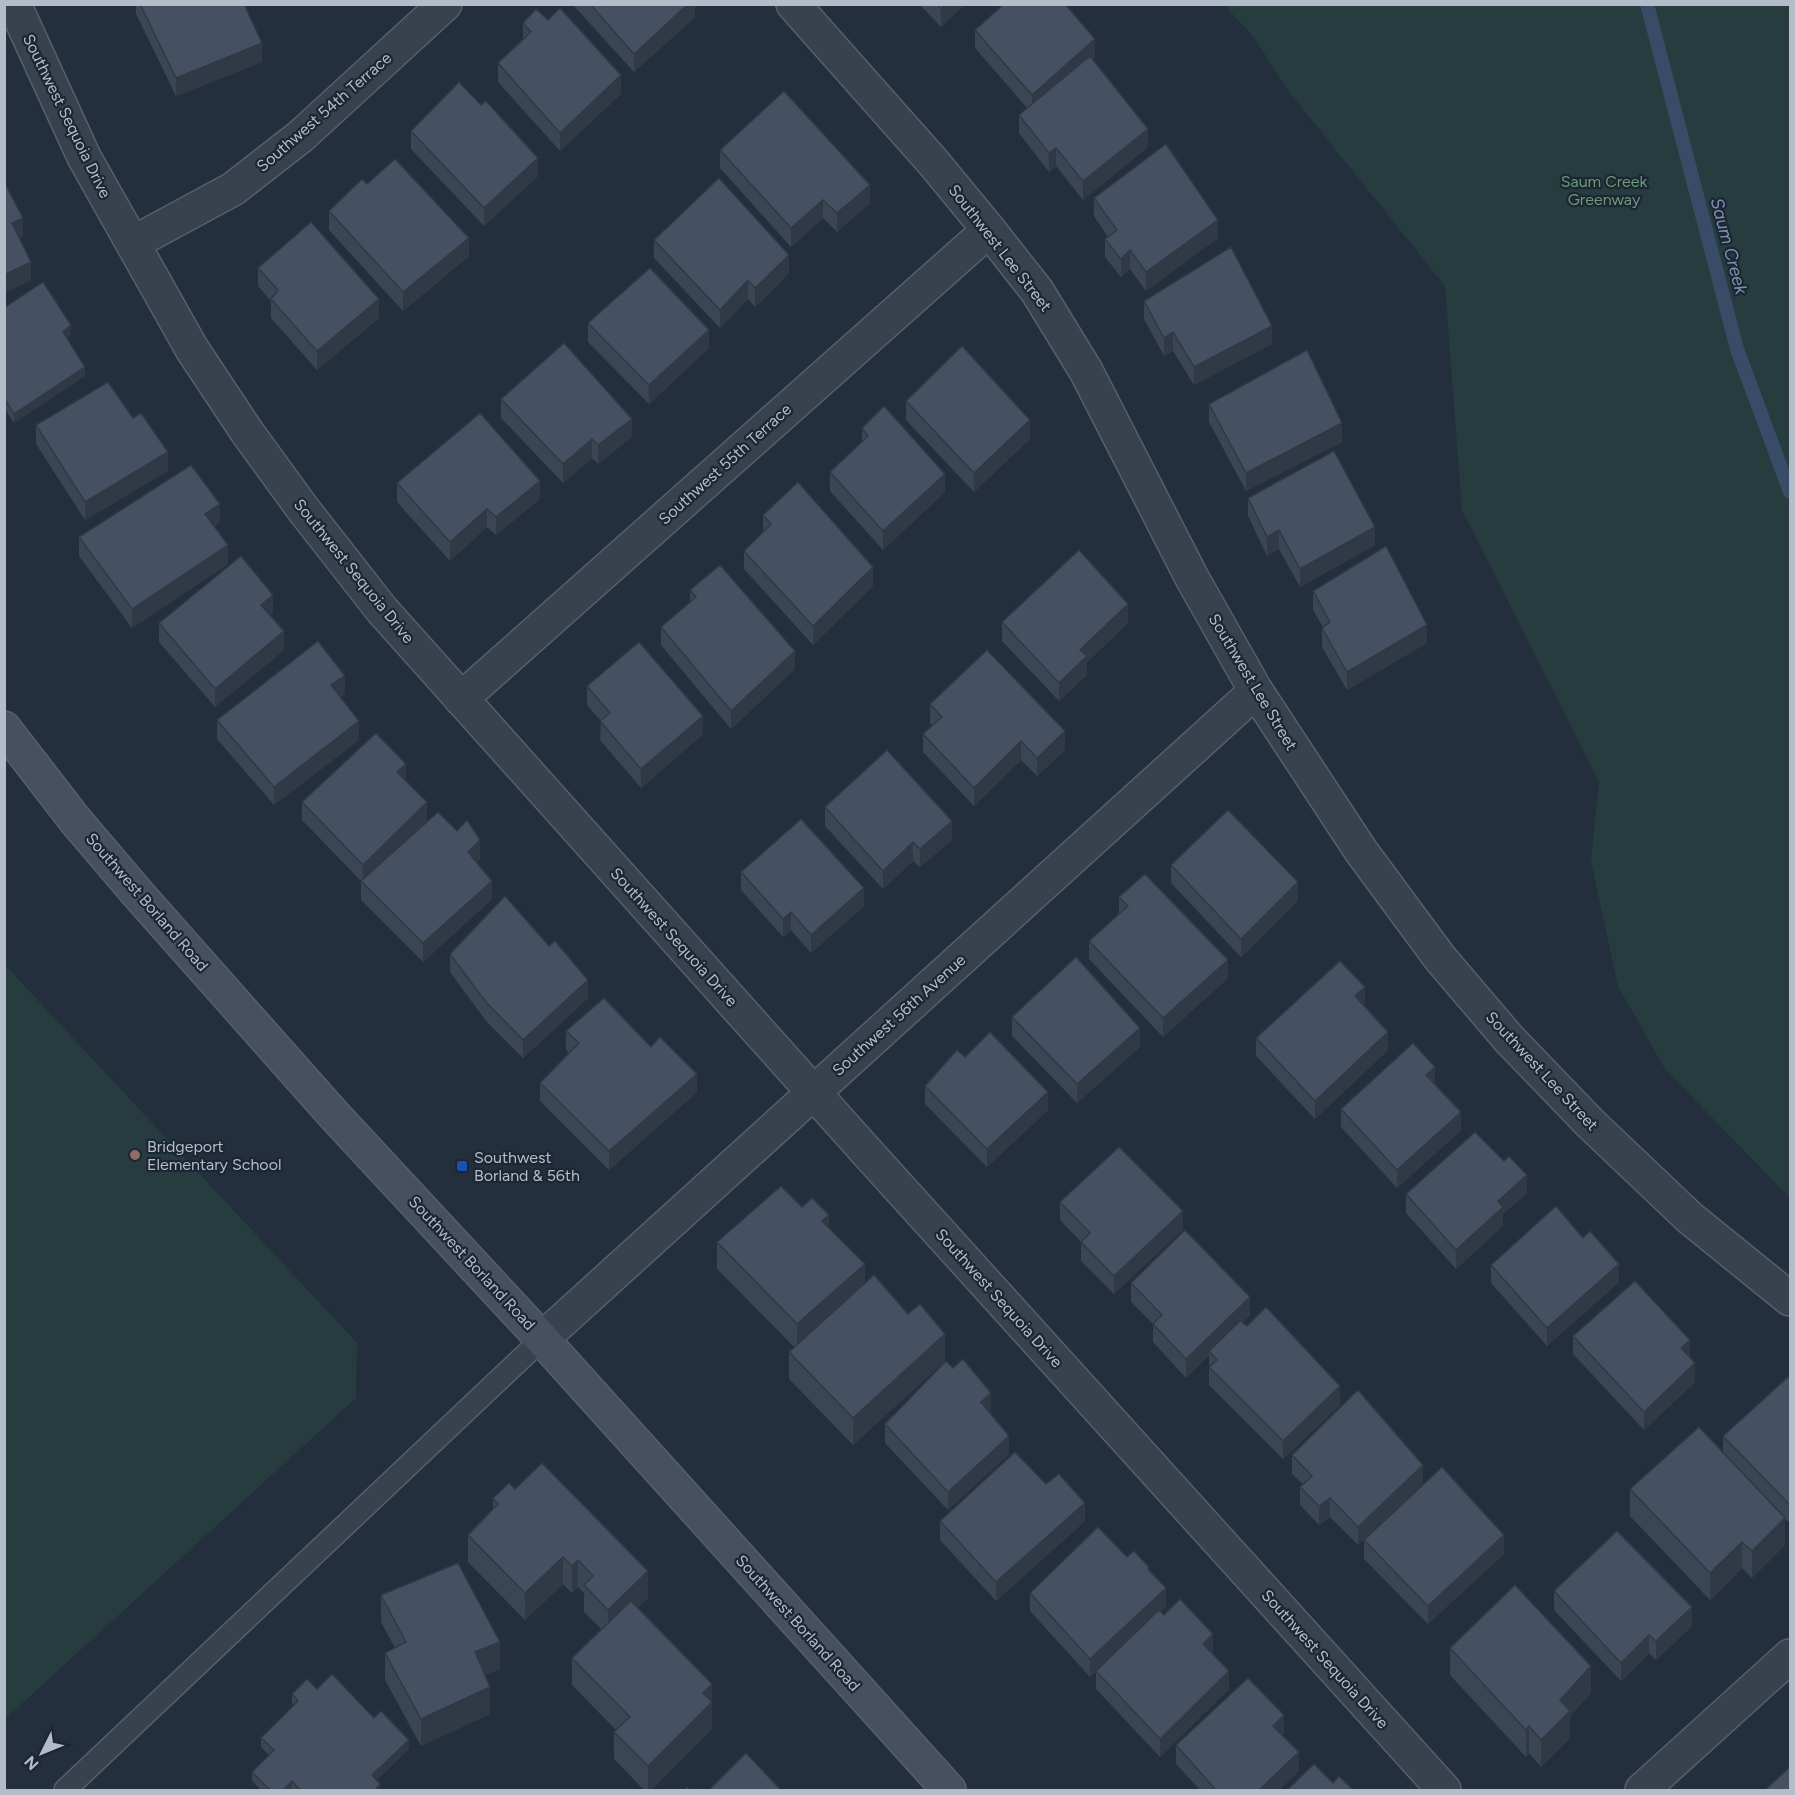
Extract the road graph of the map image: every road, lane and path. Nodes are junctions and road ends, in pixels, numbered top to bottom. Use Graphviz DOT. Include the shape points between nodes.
graph roads {
  1 [pos="14,4"];
  2 [pos="445,4"];
  3 [pos="793,4"];
  4 [pos="989,230"];
  5 [pos="132,243"];
  6 [pos="1256,691"];
  7 [pos="461,699"];
  8 [pos="4,728"];
  9 [pos="814,1093"];
  10 [pos="1791,1299"];
  11 [pos="542,1338"];
  12 [pos="1791,1656"];
  13 [pos="65,1791"];
  14 [pos="949,1791"];
  15 [pos="1444,1791"];
  16 [pos="1642,1791"];
  1 -- 5 [label="street, Southwest Sequoia Drive" via="84,157"];
  2 -- 5 [label="street, Southwest 54th Terrace" via="301,136 233,189"];
  3 -- 4 [label="street, Southwest Lee Street"];
  4 -- 6 [label="street, Southwest Lee Street" via="1037,291 1086,371 1192,578"];
  4 -- 7 [label="street, Southwest 55th Terrace"];
  5 -- 7 [label="street, Southwest Sequoia Drive" via="192,349 261,451 382,610"];
  6 -- 9 [label="street, Southwest 56th Avenue"];
  6 -- 10 [label="street, Southwest Lee Street" via="1360,851 1440,958 1509,1039 1690,1218"];
  7 -- 9 [label="street, Southwest Sequoia Drive"];
  8 -- 11 [label="main road, Southwest Borland Road" via="138,894 334,1115"];
  9 -- 11 [label="street, Southwest 56th Avenue"];
  9 -- 15 [label="street, Southwest Sequoia Drive"];
  11 -- 13 [label="lane"];
  11 -- 14 [label="main road, Southwest Borland Road"];
  12 -- 16 [label="street"];
}
